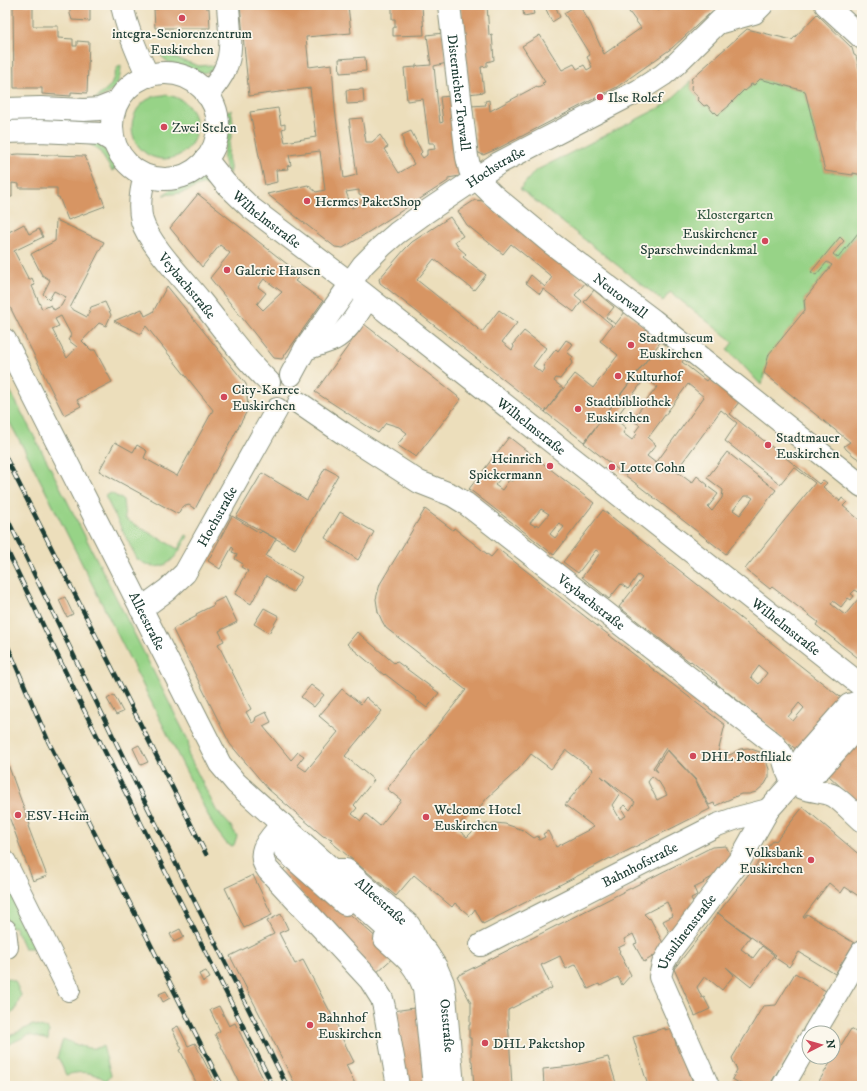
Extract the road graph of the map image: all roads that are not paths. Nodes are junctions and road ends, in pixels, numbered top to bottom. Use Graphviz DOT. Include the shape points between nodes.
graph roads {
  1 [pos="122,5"];
  2 [pos="228,5"];
  3 [pos="449,5"];
  4 [pos="736,5"];
  5 [pos="762,5"];
  6 [pos="826,5"];
  7 [pos="718,23"];
  8 [pos="862,38"];
  9 [pos="148,76"];
  10 [pos="207,94"];
  11 [pos="117,102"];
  12 [pos="5,109"];
  13 [pos="5,132"];
  14 [pos="114,142"];
  15 [pos="206,159"];
  16 [pos="145,176"];
  17 [pos="476,178"];
  18 [pos="350,284"];
  19 [pos="368,298"];
  20 [pos="5,340"];
  21 [pos="304,349"];
  22 [pos="291,375"];
  23 [pos="269,382"];
  24 [pos="299,403"];
  25 [pos="277,409"];
  26 [pos="862,486"];
  27 [pos="141,609"];
  28 [pos="862,686"];
  29 [pos="862,701"];
  30 [pos="862,722"];
  31 [pos="793,782"];
  32 [pos="768,810"];
  33 [pos="862,821"];
  34 [pos="282,824"];
  35 [pos="5,862"];
  36 [pos="480,945"];
  37 [pos="862,952"];
  38 [pos="436,967"];
  39 [pos="69,990"];
  40 [pos="819,1025"];
  41 [pos="801,1055"];
  42 [pos="398,1086"];
  43 [pos="434,1086"];
  44 [pos="453,1086"];
  45 [pos="708,1086"];
  46 [pos="783,1086"];
  1 -- 9 [label="street" via="127,28"];
  2 -- 10 [label="street" via="228,62 222,76"];
  3 -- 17 [label="street, Disternicher Torwall" via="467,157 470,170"];
  4 -- 7 [label="street, Hochstraße"];
  5 -- 7 [label="street, Hochstraße" via="754,13"];
  6 -- 8 [label="street"];
  7 -- 17 [label="street, Hochstraße" via="657,79 499,163"];
  9 -- 10 [label="street" via="164,73 181,75"];
  9 -- 11 [label="street" via="133,83"];
  10 -- 15 [label="street" via="215,110 218,127 214,144"];
  11 -- 12 [label="street" via="99,109 84,110"];
  11 -- 14 [label="street" via="111,126"];
  13 -- 14 [label="street" via="101,134"];
  14 -- 16 [label="street" via="126,162"];
  15 -- 16 [label="street" via="194,171 178,178"];
  15 -- 18 [label="street, Wilhelmstraße" via="226,184 251,208"];
  16 -- 23 [label="street, Veybachstraße" via="140,205 146,230 162,254 253,366"];
  17 -- 18 [label="street, Hochstraße" via="392,237 363,265"];
  17 -- 26 [label="street, Neutorwall" via="551,243 653,320"];
  18 -- 19 [label="street, Wilhelmstraße"];
  18 -- 21 [label="street, Hochstraße"];
  19 -- 21 [label="street" via="339,336"];
  19 -- 28 [label="street, Wilhelmstraße"];
  20 -- 27 [label="street, Alleestraße"];
  21 -- 22 [label="street, Hochstraße"];
  22 -- 23 [label="street" via="279,375"];
  22 -- 24 [label="street" via="302,390"];
  23 -- 25 [label="street" via="266,394 271,405"];
  24 -- 25 [label="street" via="289,410"];
  24 -- 31 [label="street, Veybachstraße" via="419,482 465,503 773,743 782,756"];
  25 -- 27 [label="street, Hochstraße" via="185,573"];
  27 -- 34 [label="street, Alleestraße" via="220,764"];
  29 -- 31 [label="street" via="849,705 804,756 796,769"];
  30 -- 31 [label="street" via="820,769"];
  31 -- 32 [label="street"];
  31 -- 33 [label="street" via="798,786 834,796"];
  32 -- 36 [label="street, Bahnhofstraße" via="717,825"];
  32 -- 45 [label="street, Ursulinenstraße" via="736,863 671,950 663,964 660,977"];
  34 -- 38 [label="street, Alleestraße" via="333,870 346,870 409,925"];
  34 -- 42 [label="street" via="264,846 262,861 377,989 384,1007"];
  34 -- 43 [label="street" via="285,851 416,969 426,999"];
  35 -- 39 [label="street"];
  37 -- 40 [label="street"];
  38 -- 44 [label="street, Oststraße" via="446,996"];
  41 -- 46 [label="street"];
}
